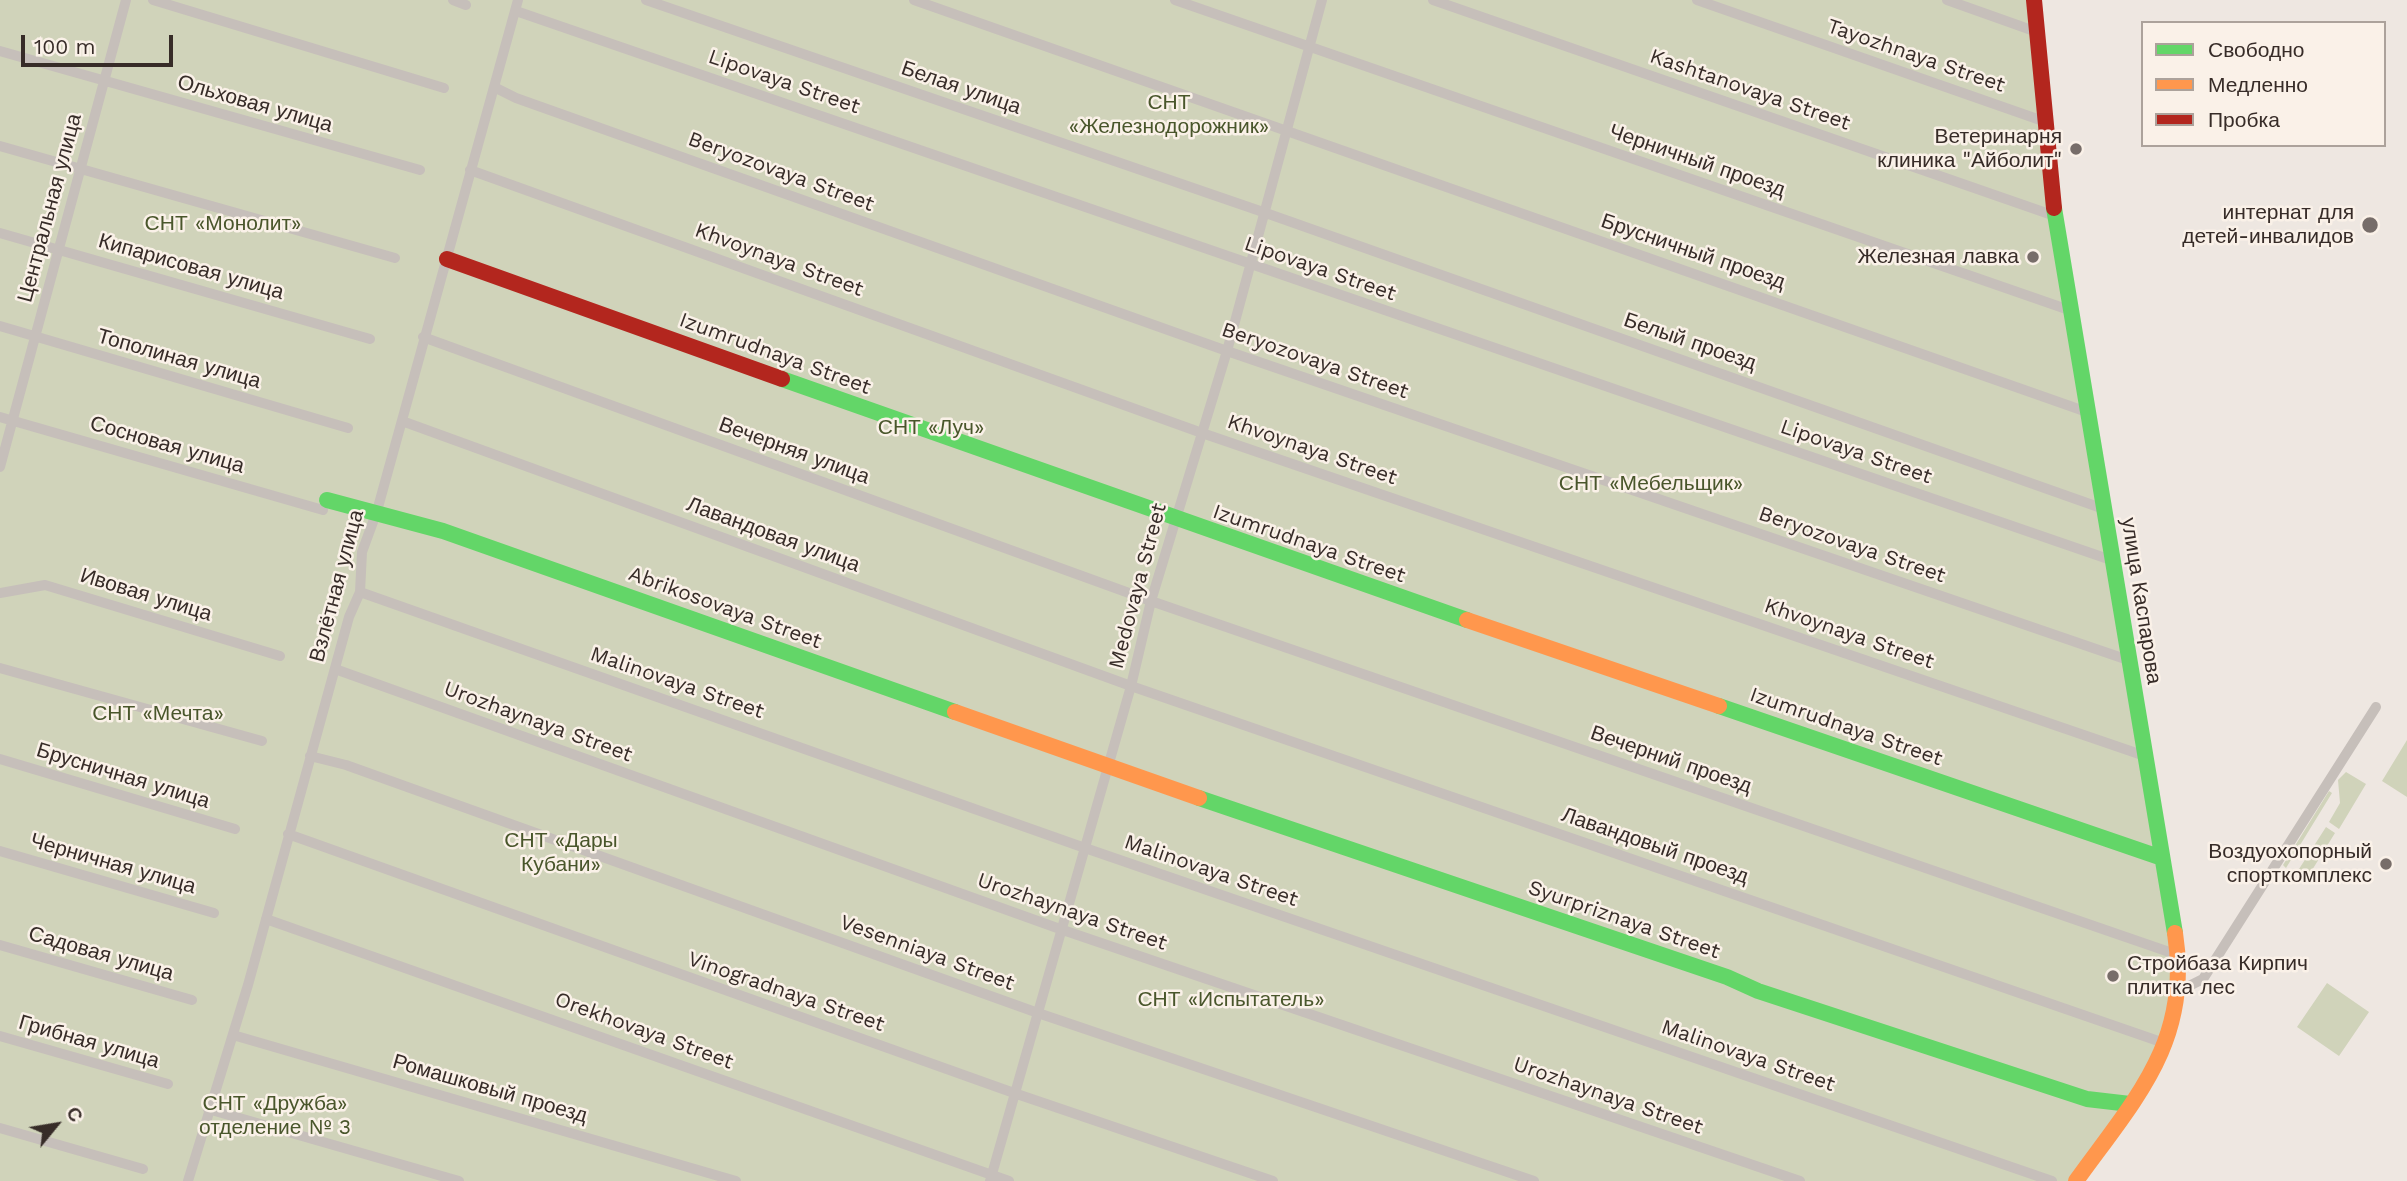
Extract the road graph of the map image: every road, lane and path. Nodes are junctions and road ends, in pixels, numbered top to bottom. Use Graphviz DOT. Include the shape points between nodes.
graph roads {
  1 [pos="126,0"];
  2 [pos="153,0"];
  3 [pos="453,0"];
  4 [pos="646,0"];
  5 [pos="914,0"];
  6 [pos="1175,0"];
  7 [pos="1322,0"];
  8 [pos="1433,0"];
  9 [pos="1697,0"];
  10 [pos="1947,0"];
  11 [pos="2034,0"];
  12 [pos="466,5"];
  13 [pos="517,5"];
  14 [pos="2037,32"];
  15 [pos="1310,47"];
  16 [pos="0,51"];
  17 [pos="103,81"];
  18 [pos="494,87"];
  19 [pos="444,88"];
  20 [pos="2043,121"];
  21 [pos="1287,129"];
  22 [pos="0,146"];
  23 [pos="81,170"];
  24 [pos="420,170"];
  25 [pos="470,170"];
  26 [pos="1263,212"];
  27 [pos="2054,216"];
  28 [pos="0,233"];
  29 [pos="60,249"];
  30 [pos="395,258"];
  31 [pos="447,259"];
  32 [pos="1248,264"];
  33 [pos="2072,311"];
  34 [pos="0,327"];
  35 [pos="36,337"];
  36 [pos="423,337"];
  37 [pos="370,340"];
  38 [pos="1227,351"];
  39 [pos="2087,412"];
  40 [pos="0,417"];
  41 [pos="12,420"];
  42 [pos="402,421"];
  43 [pos="348,428"];
  44 [pos="1202,433"];
  45 [pos="0,467"];
  46 [pos="325,505"];
  47 [pos="2104,509"];
  48 [pos="377,511"];
  49 [pos="1176,520"];
  50 [pos="2111,560"];
  51 [pos="360,592"];
  52 [pos="0,593"];
  53 [pos="1151,601"];
  54 [pos="280,656"];
  55 [pos="2128,660"];
  56 [pos="0,668"];
  57 [pos="335,669"];
  58 [pos="1131,686"];
  59 [pos="2376,707"];
  60 [pos="261,741"];
  61 [pos="310,756"];
  62 [pos="2145,757"];
  63 [pos="0,759"];
  64 [pos="1106,766"];
  65 [pos="235,829"];
  66 [pos="288,834"];
  67 [pos="1085,848"];
  68 [pos="0,851"];
  69 [pos="2162,858"];
  70 [pos="214,914"];
  71 [pos="266,919"];
  72 [pos="1060,929"];
  73 [pos="0,945"];
  74 [pos="2178,955"];
  75 [pos="2179,991"];
  76 [pos="192,1000"];
  77 [pos="1038,1013"];
  78 [pos="233,1035"];
  79 [pos="0,1036"];
  80 [pos="2167,1044"];
  81 [pos="168,1084"];
  82 [pos="1014,1093"];
  83 [pos="2130,1104"];
  84 [pos="208,1109"];
  85 [pos="0,1128"];
  86 [pos="143,1169"];
  87 [pos="991,1178"];
  88 [pos="188,1181"];
  89 [pos="458,1181"];
  90 [pos="736,1181"];
  91 [pos="1009,1181"];
  92 [pos="1273,1181"];
  93 [pos="1534,1181"];
  94 [pos="1800,1181"];
  95 [pos="2052,1181"];
  96 [pos="2076,1181"];
  1 -- 17 [label="street, Центральная улица"];
  2 -- 19 [label="street"];
  3 -- 12 [label="street"];
  4 -- 26 [label="street, Белая улица"];
  5 -- 21 [label="street"];
  6 -- 15 [label="street"];
  7 -- 15 [label="street, Medovaya Street"];
  8 -- 27 [label="street, Kashtanovaya Street"];
  9 -- 20 [label="street, Tayozhnaya Street"];
  10 -- 14 [label="street"];
  11 -- 14 [label="street, улица Каспарова"];
  13 -- 18 [label="street, Взлётная улица"];
  13 -- 32 [label="street, Lipovaya Street"];
  14 -- 20 [label="street, улица Каспарова"];
  15 -- 21 [label="street, Medovaya Street"];
  15 -- 33 [label="street, Черничный проезд"];
  16 -- 17 [label="street, Ольховая улица"];
  17 -- 23 [label="street, Центральная улица"];
  17 -- 24 [label="street, Ольховая улица"];
  18 -- 25 [label="street, Взлётная улица"];
  18 -- 38 [label="street, Beryozovaya Street"];
  20 -- 27 [label="street, улица Каспарова"];
  21 -- 26 [label="street, Medovaya Street"];
  21 -- 39 [label="street, Брусничный проезд"];
  22 -- 23 [label="street"];
  23 -- 29 [label="street, Центральная улица"];
  23 -- 30 [label="street"];
  25 -- 31 [label="street, Взлётная улица"];
  25 -- 44 [label="street, Khvoynaya Street"];
  26 -- 32 [label="street, Medovaya Street"];
  26 -- 47 [label="street, Белый проезд"];
  27 -- 33 [label="street, улица Каспарова"];
  28 -- 29 [label="street, Кипарисовая улица"];
  29 -- 35 [label="street, Центральная улица"];
  29 -- 37 [label="street, Кипарисовая улица"];
  31 -- 36 [label="street, Взлётная улица"];
  31 -- 49 [label="street, Izumrudnaya Street"];
  32 -- 38 [label="street, Medovaya Street"];
  32 -- 50 [label="street, Lipovaya Street"];
  33 -- 39 [label="street, улица Каспарова"];
  34 -- 35 [label="street, Тополиная улица"];
  35 -- 41 [label="street, Центральная улица"];
  35 -- 43 [label="street, Тополиная улица"];
  36 -- 42 [label="street, Взлётная улица"];
  36 -- 53 [label="street, Вечерняя улица"];
  38 -- 44 [label="street, Medovaya Street"];
  38 -- 55 [label="street, Beryozovaya Street"];
  39 -- 47 [label="street, улица Каспарова"];
  40 -- 41 [label="street, Сосновая улица"];
  41 -- 45 [label="street, Центральная улица"];
  41 -- 46 [label="street, Сосновая улица"];
  42 -- 48 [label="street, Взлётная улица"];
  42 -- 58 [label="street, Лавандовая улица"];
  44 -- 49 [label="street, Medovaya Street"];
  44 -- 62 [label="street, Khvoynaya Street"];
  46 -- 48 [label="street, Abrikosovaya Street"];
  47 -- 50 [label="street, улица Каспарова"];
  48 -- 51 [label="street, Взлётная улица" via="362,552"];
  48 -- 64 [label="street, Abrikosovaya Street"];
  49 -- 53 [label="street, Medovaya Street"];
  49 -- 69 [label="street, Izumrudnaya Street"];
  50 -- 55 [label="street, улица Каспарова"];
  51 -- 57 [label="street, Взлётная улица"];
  51 -- 67 [label="street, Malinovaya Street"];
  52 -- 54 [label="street, Ивовая улица" via="45,585"];
  53 -- 58 [label="street, Medovaya Street"];
  53 -- 74 [label="street, Вечерний проезд"];
  55 -- 62 [label="street, улица Каспарова"];
  56 -- 60 [label="street"];
  57 -- 61 [label="street, Взлётная улица"];
  57 -- 72 [label="street, Urozhaynaya Street"];
  58 -- 64 [label="street, Medovaya Street"];
  58 -- 80 [label="street, Лавандовый проезд"];
  59 -- 75 [label="street" via="2203,979"];
  61 -- 66 [label="street, Взлётная улица"];
  61 -- 77 [label="street, Vesenniaya Street"];
  62 -- 69 [label="street, улица Каспарова"];
  63 -- 65 [label="street, Брусничная улица"];
  64 -- 67 [label="street, Medovaya Street"];
  64 -- 83 [label="street, Syurpriznaya Street" via="1758,991 2087,1099"];
  66 -- 71 [label="street, Взлётная улица"];
  66 -- 82 [label="street, Vinogradnaya Street"];
  67 -- 72 [label="street, Medovaya Street"];
  67 -- 95 [label="street, Malinovaya Street"];
  68 -- 70 [label="street, Черничная улица"];
  69 -- 74 [label="street, улица Каспарова"];
  71 -- 78 [label="street, Взлётная улица"];
  71 -- 87 [label="street, Orekhovaya Street"];
  72 -- 77 [label="street, Medovaya Street"];
  72 -- 94 [label="street, Urozhaynaya Street"];
  73 -- 76 [label="street, Садовая улица"];
  74 -- 75 [label="street, улица Каспарова"];
  75 -- 80 [label="street, улица Каспарова"];
  77 -- 82 [label="street, Medovaya Street"];
  77 -- 93 [label="street, Vesenniaya Street"];
  78 -- 84 [label="street, Взлётная улица"];
  78 -- 90 [label="street, Ромашковый проезд"];
  79 -- 81 [label="street, Грибная улица"];
  80 -- 83 [label="street, улица Каспарова"];
  82 -- 87 [label="street, Medovaya Street"];
  82 -- 92 [label="street, Vinogradnaya Street"];
  83 -- 96 [label="street, улица Каспарова"];
  84 -- 88 [label="street, Взлётная улица"];
  84 -- 89 [label="street"];
  85 -- 86 [label="street"];
  87 -- 91 [label="street, Orekhovaya Street"];
}
